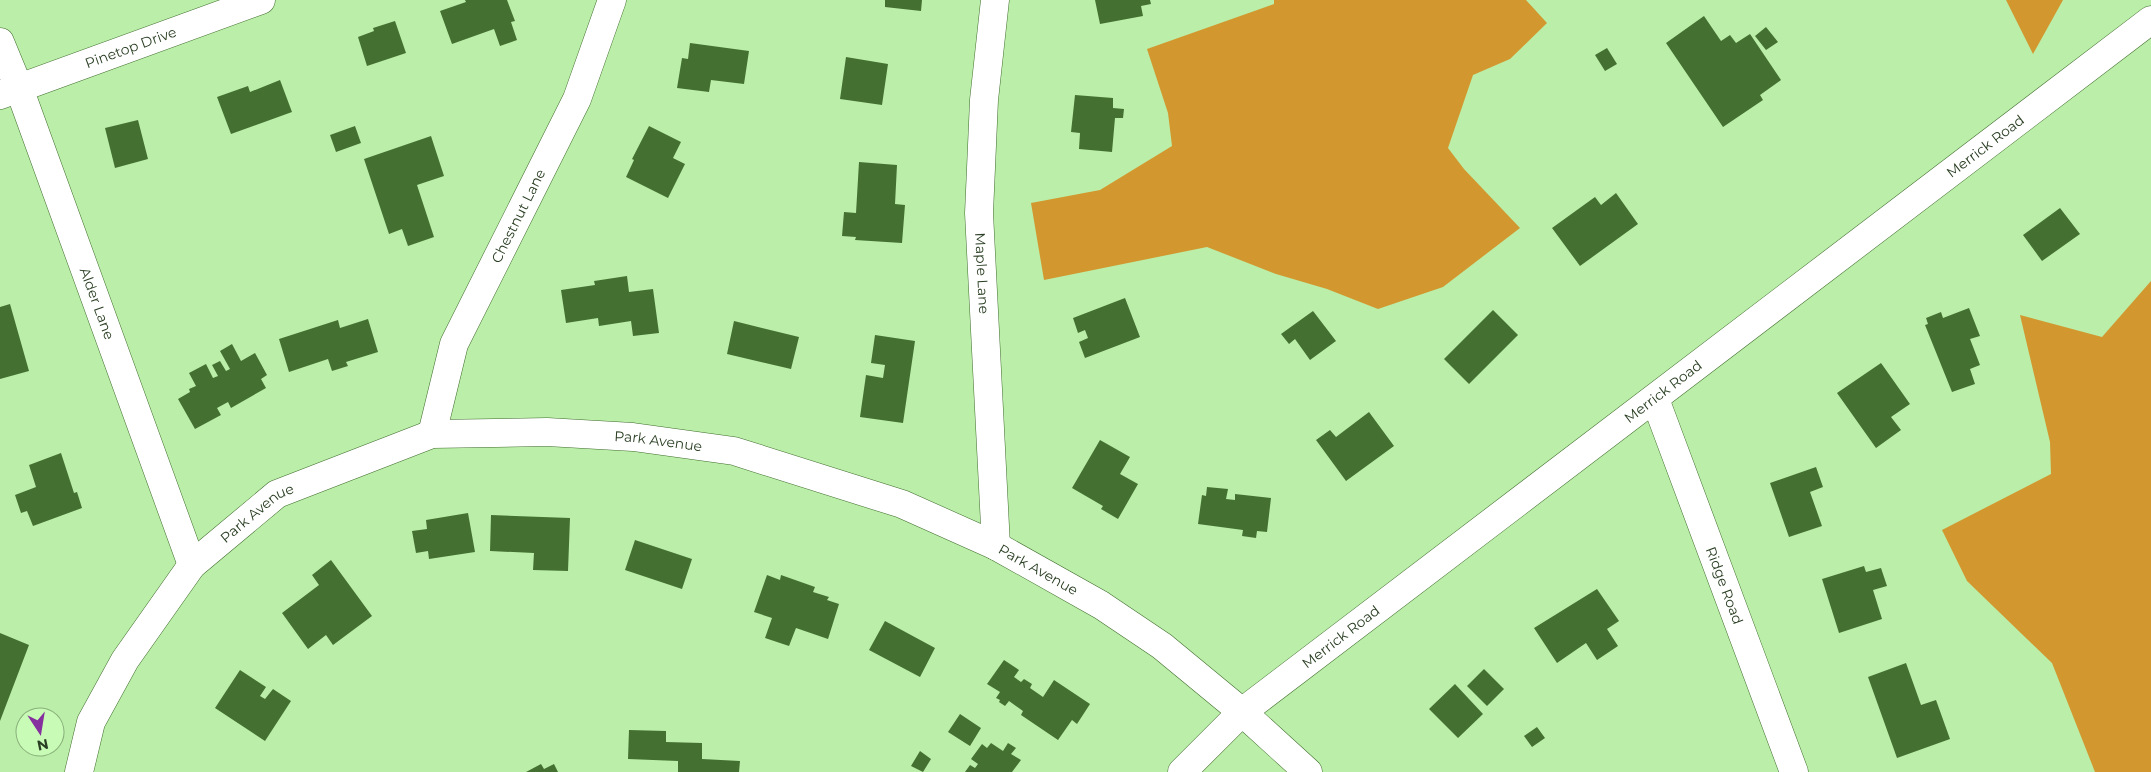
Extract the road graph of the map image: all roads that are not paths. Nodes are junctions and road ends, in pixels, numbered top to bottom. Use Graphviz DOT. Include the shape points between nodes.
graph roads {
  1 [pos="261,0"];
  2 [pos="612,0"];
  3 [pos="995,0"];
  4 [pos="2151,20"];
  5 [pos="0,42"];
  6 [pos="9,92"];
  7 [pos="1655,399"];
  8 [pos="432,434"];
  9 [pos="996,546"];
  10 [pos="192,565"];
  11 [pos="1242,712"];
  12 [pos="79,772"];
  13 [pos="1182,772"];
  14 [pos="1308,772"];
  15 [pos="1794,772"];
  1 -- 6 [label="street, Pinetop Drive"];
  2 -- 8 [label="street, Chestnut Lane" via="577,99 454,344"];
  3 -- 9 [label="street, Maple Lane" via="984,100 979,213"];
  4 -- 7 [label="street, Merrick Road"];
  5 -- 6 [label="street, Alder Lane"];
  6 -- 10 [label="street, Alder Lane"];
  7 -- 11 [label="street, Merrick Road"];
  7 -- 15 [label="street, Ridge Road"];
  8 -- 9 [label="street, Park Avenue" via="547,432 633,437 734,451 902,504"];
  8 -- 10 [label="street, Park Avenue" via="277,494"];
  9 -- 11 [label="street, Park Avenue" via="1102,605 1162,646"];
  10 -- 12 [label="street, Park Avenue" via="124,660 91,722"];
  11 -- 13 [label="street, Merrick Road"];
  11 -- 14 [label="street, Park Avenue"];
}
